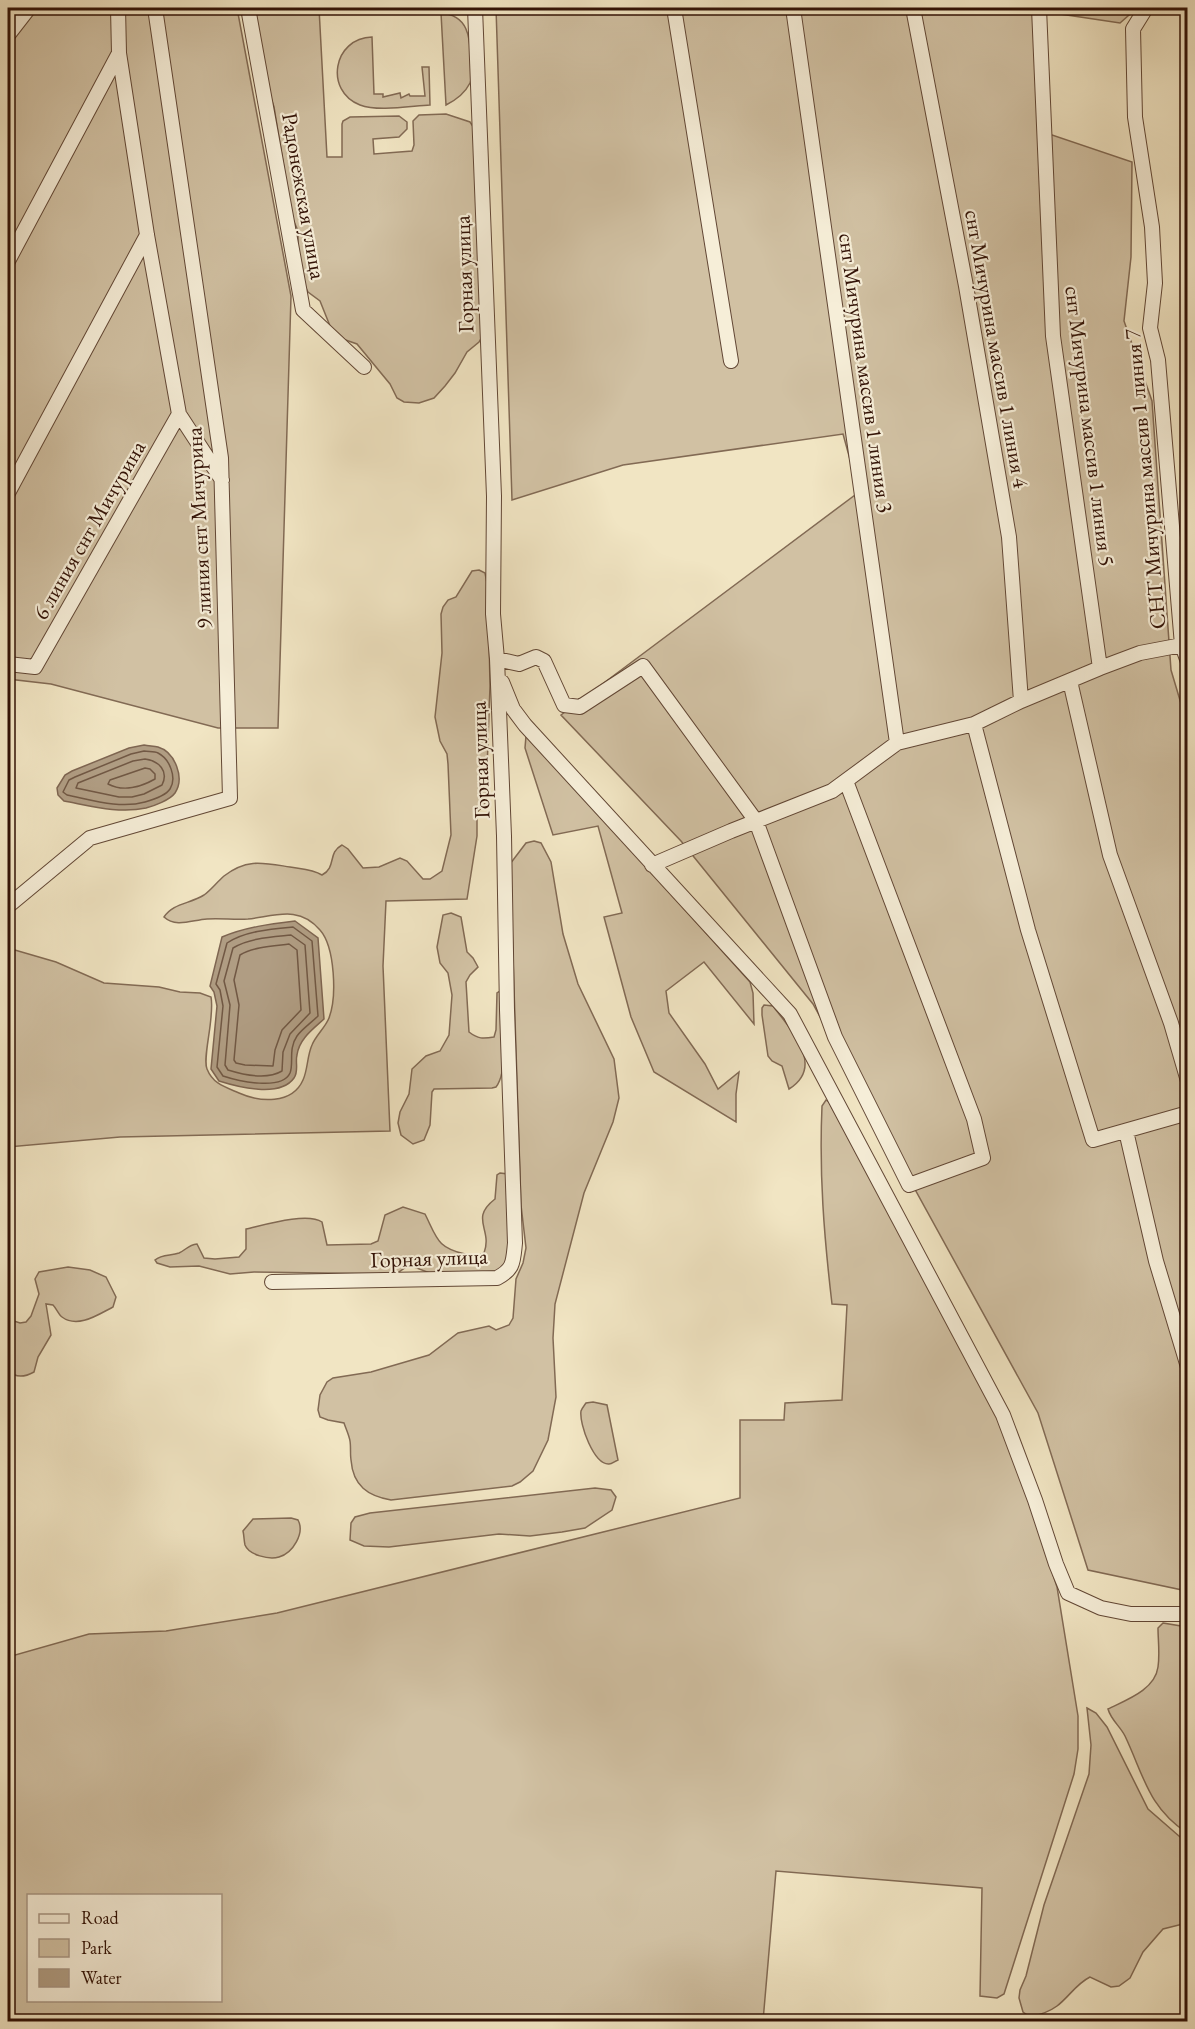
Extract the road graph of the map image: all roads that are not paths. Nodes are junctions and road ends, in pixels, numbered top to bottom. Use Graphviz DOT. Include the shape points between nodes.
graph roads {
  1 [pos="28,8"];
  2 [pos="118,8"];
  3 [pos="155,8"];
  4 [pos="249,8"];
  5 [pos="475,8"];
  6 [pos="674,8"];
  7 [pos="793,8"];
  8 [pos="913,8"];
  9 [pos="1039,8"];
  10 [pos="1146,8"];
  11 [pos="8,35"];
  12 [pos="119,53"];
  13 [pos="147,235"];
  14 [pos="8,261"];
  15 [pos="730,361"];
  16 [pos="364,367"];
  17 [pos="179,414"];
  18 [pos="222,480"];
  19 [pos="8,493"];
  20 [pos="1182,645"];
  21 [pos="497,659"];
  22 [pos="1188,662"];
  23 [pos="8,664"];
  24 [pos="1100,668"];
  25 [pos="1070,681"];
  26 [pos="1021,701"];
  27 [pos="974,724"];
  28 [pos="897,743"];
  29 [pos="846,781"];
  30 [pos="756,821"];
  31 [pos="651,865"];
  32 [pos="8,906"];
  33 [pos="1188,1081"];
  34 [pos="1188,1113"];
  35 [pos="1126,1131"];
  36 [pos="272,1282"];
  37 [pos="1188,1366"];
  38 [pos="1188,1614"];
  1 -- 11 [label="street"];
  2 -- 12 [label="street"];
  3 -- 18 [label="street, 9 линия снт Мичурина"];
  4 -- 16 [label="street, Радонежская улица" via="303,310"];
  5 -- 21 [label="street, Горная улица"];
  6 -- 15 [label="street"];
  7 -- 28 [label="street, снт Мичурина массив 1 линия 3"];
  8 -- 26 [label="street, снт Мичурина массив 1 линия 4" via="1010,537"];
  9 -- 24 [label="street, снт Мичурина массив 1 линия 5" via="1053,336"];
  10 -- 20 [label="street, СНТ Мичурина массив 1 линия 7" via="1133,29 1135,117 1152,227 1155,283 1150,328 1158,360"];
  12 -- 13 [label="street"];
  12 -- 14 [label="street"];
  13 -- 17 [label="street"];
  13 -- 19 [label="street"];
  17 -- 18 [label="street"];
  17 -- 23 [label="street, 6 линия снт Мичурина" via="35,667"];
  18 -- 32 [label="street, 9 линия снт Мичурина" via="230,798 90,838"];
  20 -- 22 [label="street, СНТ Мичурина массив 1 линия 7"];
  20 -- 24 [label="street" via="1140,653"];
  21 -- 30 [label="street" via="519,664 536,657 544,661 564,705 580,706 643,666"];
  21 -- 31 [label="street" via="513,710"];
  21 -- 36 [label="street, Горная улица" via="513,1263 508,1272 497,1278"];
  24 -- 25 [label="street"];
  25 -- 26 [label="street"];
  25 -- 33 [label="street" via="1110,855"];
  26 -- 27 [label="street"];
  27 -- 28 [label="street"];
  27 -- 35 [label="street" via="1028,930 1093,1140"];
  28 -- 29 [label="street"];
  29 -- 30 [label="street" via="832,791"];
  29 -- 30 [label="street" via="974,1119 983,1158 909,1185 835,1037"];
  30 -- 31 [label="street"];
  31 -- 38 [label="street" via="790,1014 1003,1415 1068,1593 1101,1608 1131,1614"];
  34 -- 35 [label="street"];
  35 -- 37 [label="street" via="1156,1261"];
}
